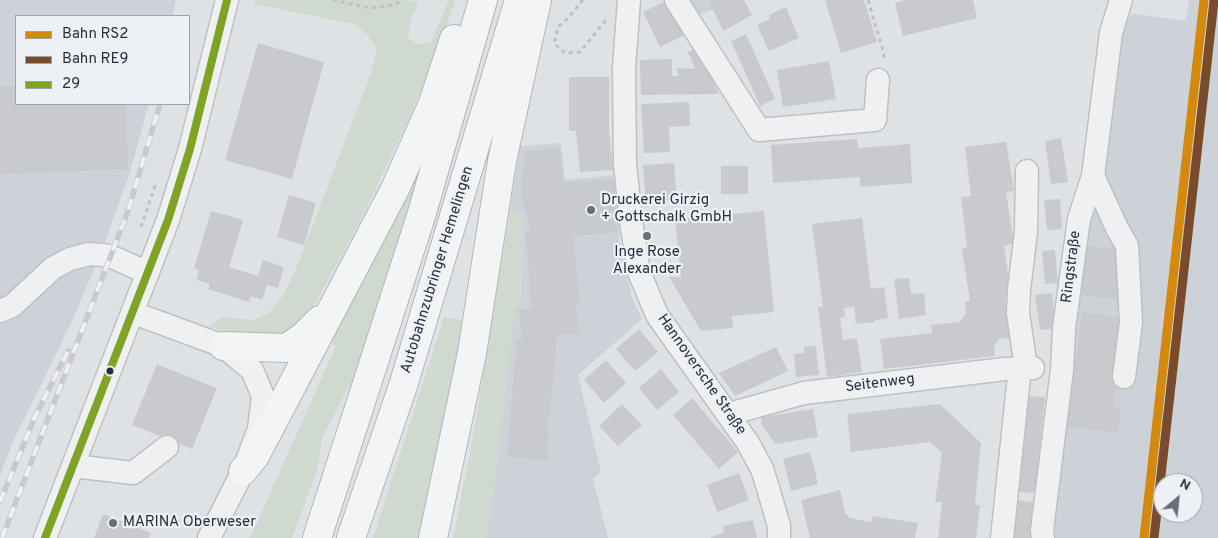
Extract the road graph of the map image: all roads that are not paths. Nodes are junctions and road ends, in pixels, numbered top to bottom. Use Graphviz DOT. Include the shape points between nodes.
graph roads {
  1 [pos="228,0"];
  2 [pos="468,0"];
  3 [pos="484,0"];
  4 [pos="519,0"];
  5 [pos="538,0"];
  6 [pos="676,0"];
  7 [pos="1121,0"];
  8 [pos="628,9"];
  9 [pos="878,80"];
  10 [pos="1027,171"];
  11 [pos="1093,176"];
  12 [pos="148,273"];
  13 [pos="333,306"];
  14 [pos="0,311"];
  15 [pos="134,313"];
  16 [pos="223,346"];
  17 [pos="1026,368"];
  18 [pos="1124,377"];
  19 [pos="729,414"];
  20 [pos="167,447"];
  21 [pos="74,466"];
  22 [pos="243,471"];
  23 [pos="46,538"];
  24 [pos="209,538"];
  25 [pos="317,538"];
  26 [pos="351,538"];
  27 [pos="433,538"];
  28 [pos="779,538"];
  29 [pos="1002,538"];
  30 [pos="1043,538"];
  1 -- 12 [label="street" via="190,149"];
  2 -- 13 [label="highway" via="433,104 398,182"];
  3 -- 25 [label="highway" via="422,213"];
  4 -- 26 [label="highway, Autobahnzubringer Hemelingen" via="402,386"];
  5 -- 27 [label="highway" via="502,161 472,353"];
  6 -- 9 [label="street" via="759,130 875,120"];
  7 -- 11 [label="street, Ringstraße" via="1110,33"];
  8 -- 19 [label="street, Hannoversche Straße" via="624,68 625,164 639,272 657,315"];
  10 -- 17 [label="street" via="1026,232 1018,313"];
  11 -- 18 [label="street" via="1127,246 1131,322"];
  11 -- 30 [label="street, Ringstraße" via="1078,219"];
  12 -- 14 [label="street" via="110,256 89,254 70,258 53,268 12,306"];
  12 -- 15 [label="street"];
  13 -- 16 [label="highway" via="305,335 287,348"];
  13 -- 22 [label="highway" via="255,456"];
  15 -- 16 [label="street"];
  15 -- 21 [label="street"];
  16 -- 22 [label="street" via="252,370 264,396 259,429"];
  17 -- 19 [label="street, Seitenweg" via="804,393"];
  17 -- 29 [label="street"];
  19 -- 28 [label="street, Hannoversche Straße" via="762,469 779,526"];
  20 -- 21 [label="street" via="133,473"];
  21 -- 23 [label="street"];
  22 -- 24 [label="street"];
}
